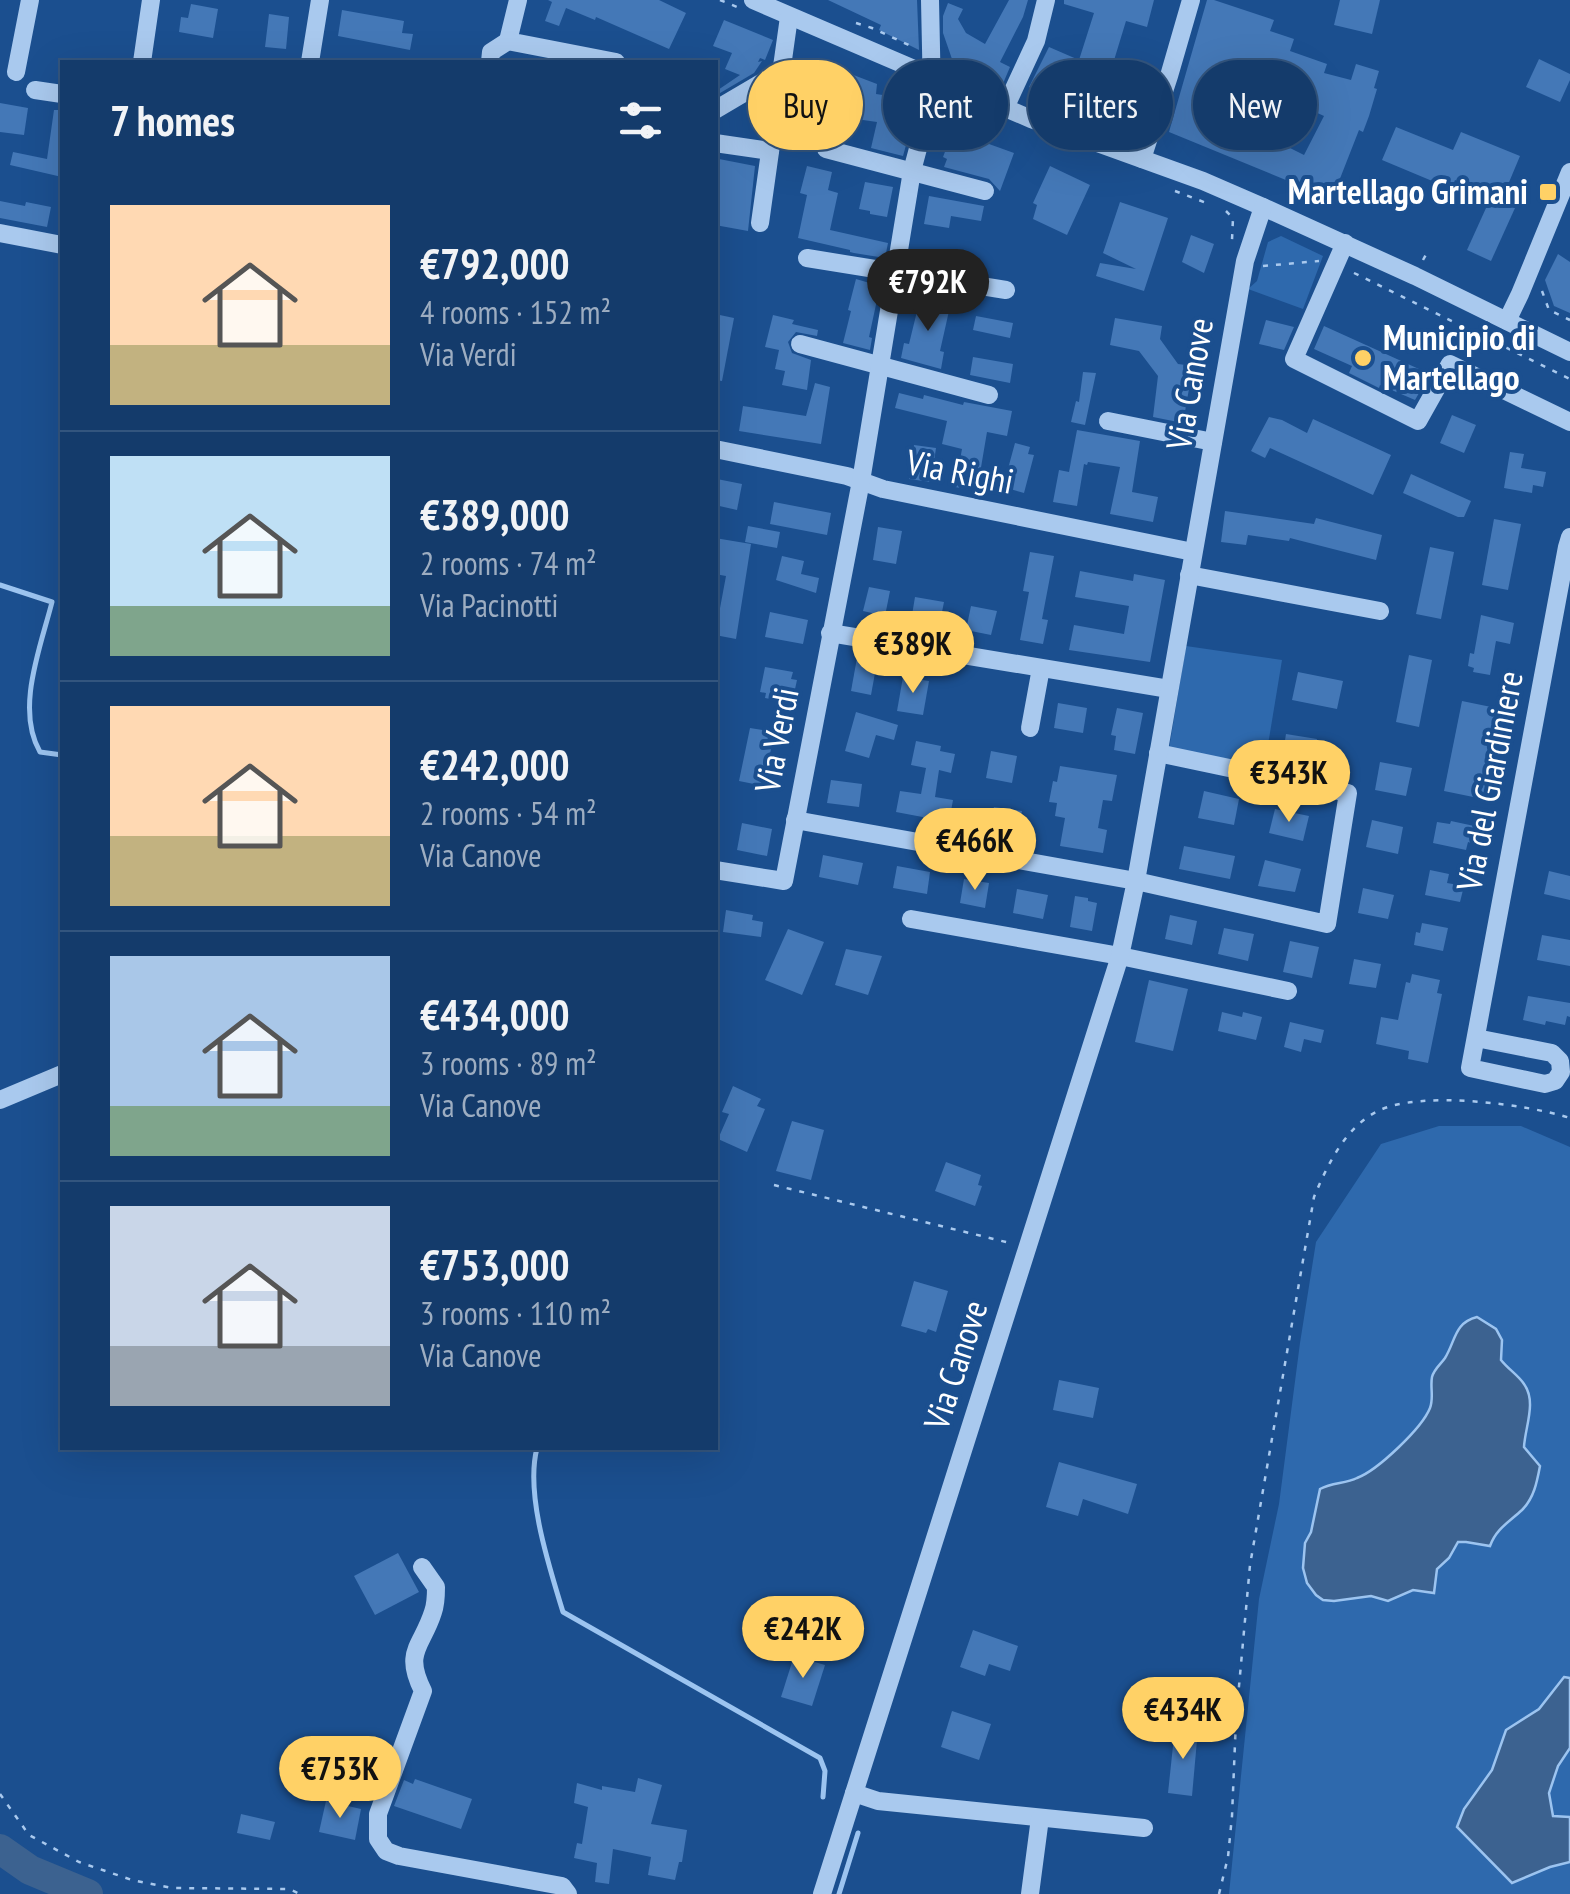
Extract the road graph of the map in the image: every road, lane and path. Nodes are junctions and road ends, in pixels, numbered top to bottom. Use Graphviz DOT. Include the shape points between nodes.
graph roads {
  1 [pos="30,0"];
  2 [pos="151,0"];
  3 [pos="320,0"];
  4 [pos="518,0"];
  5 [pos="753,0"];
  6 [pos="930,0"];
  7 [pos="1046,0"];
  8 [pos="1191,0"];
  9 [pos="789,16"];
  10 [pos="508,41"];
  11 [pos="549,56"];
  12 [pos="142,60"];
  13 [pos="310,60"];
  14 [pos="490,60"];
  15 [pos="590,60"];
  16 [pos="784,60"];
  17 [pos="890,60"];
  18 [pos="932,60"];
  19 [pos="16,72"];
  20 [pos="34,90"];
  21 [pos="748,91"];
  22 [pos="1023,92"];
  23 [pos="60,94"];
  24 [pos="1028,94"];
  25 [pos="1008,102"];
  26 [pos="718,108"];
  27 [pos="1008,109"];
  28 [pos="1008,130"];
  29 [pos="1017,134"];
  30 [pos="718,144"];
  31 [pos="830,150"];
  32 [pos="918,150"];
  33 [pos="770,152"];
  34 [pos="1142,159"];
  35 [pos="912,171"];
  36 [pos="1570,172"];
  37 [pos="1173,190"];
  38 [pos="985,191"];
  39 [pos="1208,204"];
  40 [pos="1263,207"];
  41 [pos="1225,210"];
  42 [pos="760,224"];
  43 [pos="0,234"];
  44 [pos="1232,237"];
  45 [pos="1345,243"];
  46 [pos="60,245"];
  47 [pos="808,258"];
  48 [pos="1321,261"];
  49 [pos="1261,266"];
  50 [pos="1348,270"];
  51 [pos="895,272"];
  52 [pos="1538,282"];
  53 [pos="1006,290"];
  54 [pos="1570,320"];
  55 [pos="1507,321"];
  56 [pos="800,344"];
  57 [pos="1570,352"];
  58 [pos="880,365"];
  59 [pos="1570,380"];
  60 [pos="988,395"];
  61 [pos="1108,422"];
  62 [pos="1570,422"];
  63 [pos="1212,442"];
  64 [pos="718,451"];
  65 [pos="860,481"];
  66 [pos="1569,544"];
  67 [pos="1193,552"];
  68 [pos="1189,575"];
  69 [pos="1380,612"];
  70 [pos="830,633"];
  71 [pos="1041,668"];
  72 [pos="1169,689"];
  73 [pos="1030,728"];
  74 [pos="1158,753"];
  75 [pos="795,820"];
  76 [pos="718,870"];
  77 [pos="1136,881"];
  78 [pos="911,919"];
  79 [pos="1120,956"];
  80 [pos="1288,991"];
  81 [pos="1476,1038"];
  82 [pos="60,1075"];
  83 [pos="0,1100"];
  84 [pos="1570,1118"];
  85 [pos="774,1185"];
  86 [pos="1028,1248"];
  87 [pos="422,1567"];
  88 [pos="0,1794"];
  89 [pos="854,1794"];
  90 [pos="1040,1818"];
  91 [pos="1144,1828"];
  92 [pos="300,1894"];
  93 [pos="568,1894"];
  94 [pos="822,1894"];
  95 [pos="1030,1894"];
  96 [pos="1219,1894"];
  1 -- 19 [label="street"];
  2 -- 12 [label="street"];
  3 -- 13 [label="street"];
  4 -- 10 [label="street"];
  5 -- 9 [label="street"];
  6 -- 18 [label="street, Via Verdi"];
  7 -- 25 [label="street" via="1036,42"];
  8 -- 34 [label="street"];
  9 -- 16 [label="street"];
  9 -- 17 [label="street"];
  10 -- 11 [label="street"];
  10 -- 14 [label="street"];
  11 -- 15 [label="street"];
  20 -- 23 [label="street"];
  21 -- 26 [label="street"];
  22 -- 24 [label="path"];
  27 -- 34 [label="street"];
  28 -- 29 [label="path"];
  30 -- 33 [label="street"];
  31 -- 35 [label="street"];
  32 -- 35 [label="street, Via Verdi"];
  33 -- 42 [label="street"];
  34 -- 40 [label="street"];
  35 -- 38 [label="street"];
  35 -- 51 [label="street, Via Verdi"];
  36 -- 55 [label="street"];
  37 -- 39 [label="path"];
  40 -- 45 [label="street"];
  40 -- 63 [label="street, Via Canove" via="1245,261"];
  41 -- 44 [label="path" via="1233,218"];
  43 -- 46 [label="street"];
  45 -- 55 [label="street"];
  45 -- 62 [label="street" via="1294,359 1418,421 1450,364"];
  47 -- 51 [label="street"];
  48 -- 49 [label="path"];
  50 -- 59 [label="path"];
  51 -- 53 [label="street"];
  51 -- 58 [label="street, Via Verdi"];
  52 -- 54 [label="path" via="1548,310"];
  55 -- 57 [label="street"];
  56 -- 58 [label="street"];
  58 -- 60 [label="street"];
  58 -- 65 [label="street, Via Verdi"];
  61 -- 63 [label="street"];
  63 -- 67 [label="street, Via Canove"];
  64 -- 65 [label="street, Via Righi"];
  65 -- 67 [label="street, Via Righi"];
  65 -- 70 [label="street, Via Verdi"];
  66 -- 81 [label="street, Via del Giardiniere"];
  67 -- 68 [label="street, Via Canove"];
  68 -- 69 [label="street"];
  68 -- 72 [label="street, Via Canove"];
  70 -- 71 [label="street"];
  70 -- 75 [label="street, Via Verdi"];
  71 -- 72 [label="street"];
  71 -- 73 [label="street"];
  72 -- 74 [label="street, Via Canove"];
  74 -- 77 [label="street, Via Canove"];
  74 -- 77 [label="street" via="1348,793 1327,924"];
  75 -- 76 [label="street, Via Verdi" via="784,881"];
  75 -- 77 [label="street"];
  77 -- 79 [label="street, Via Canove"];
  78 -- 79 [label="street"];
  79 -- 80 [label="street"];
  79 -- 86 [label="street, Via Canove"];
  81 -- 81 [label="street" via="1552,1054 1561,1072 1545,1084 1470,1068"];
  82 -- 83 [label="street"];
  84 -- 96 [label="path" via="1491,1103 1417,1101 1377,1111 1351,1132 1327,1166 1314,1197 1250,1565 1232,1816"];
  85 -- 86 [label="path"];
  86 -- 89 [label="street, Via Canove"];
  87 -- 93 [label="street" via="436,1587 434,1611 415,1650 423,1691 378,1814 378,1838 399,1856 562,1886"];
  88 -- 92 [label="path" via="29,1835 132,1880"];
  89 -- 90 [label="street"];
  89 -- 94 [label="street, Via Canove"];
  90 -- 91 [label="street"];
  90 -- 95 [label="street"];
}
